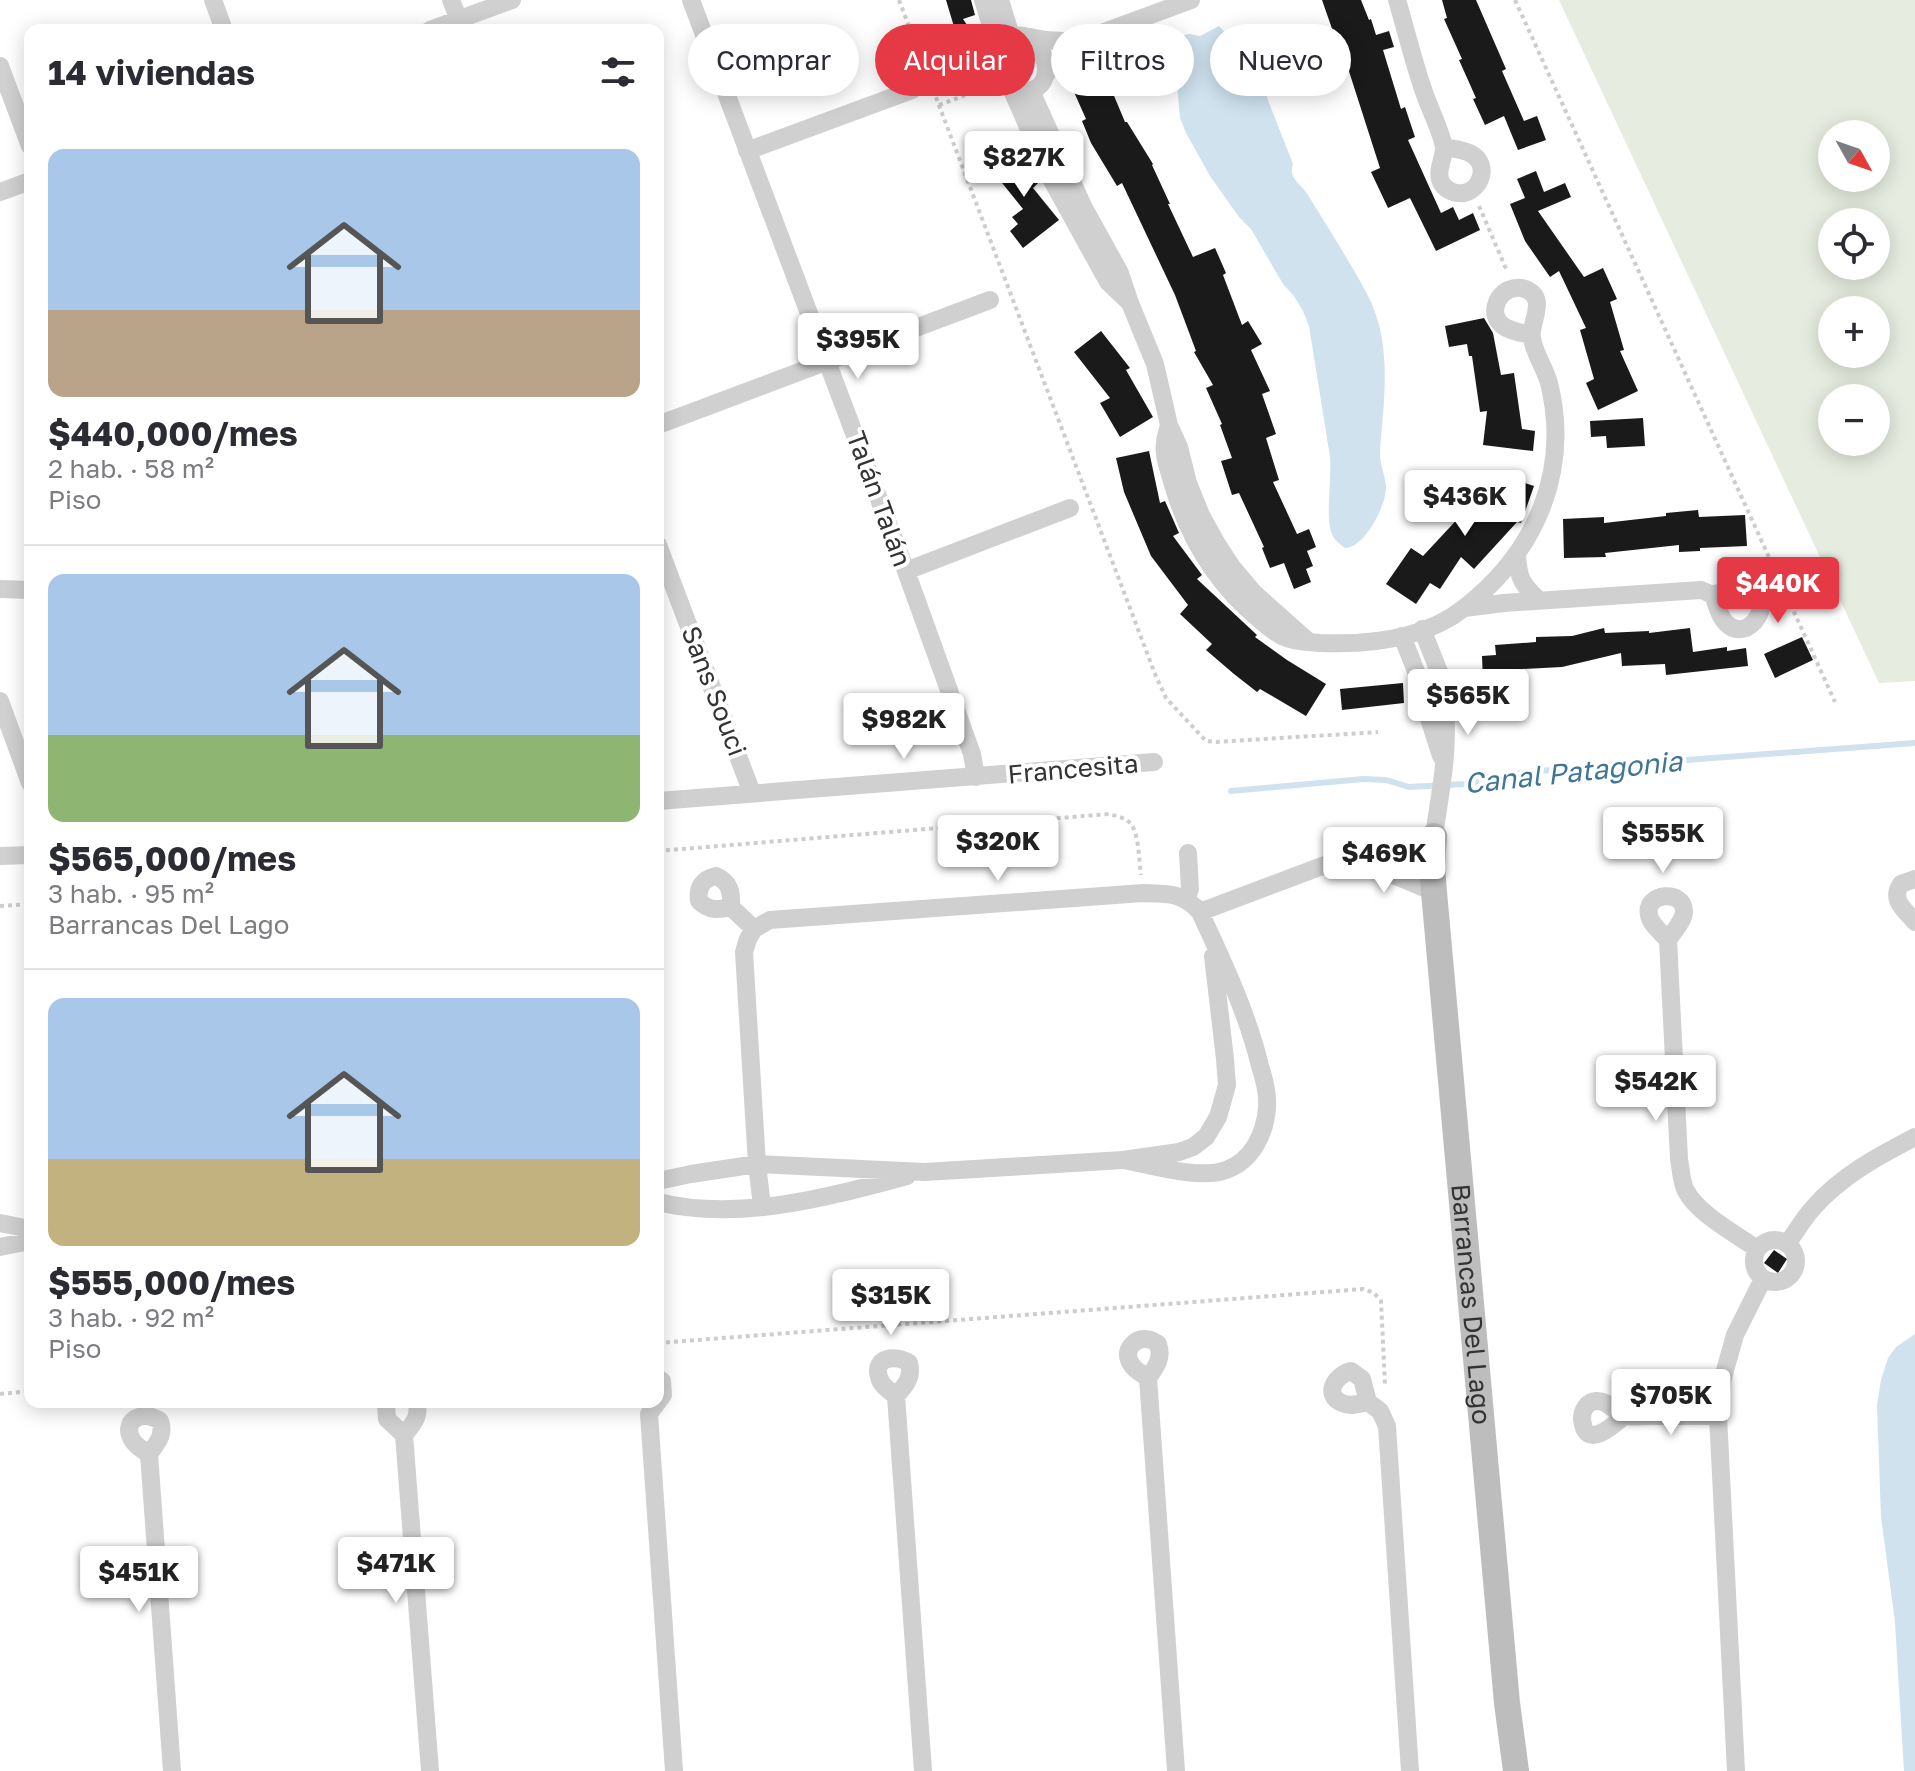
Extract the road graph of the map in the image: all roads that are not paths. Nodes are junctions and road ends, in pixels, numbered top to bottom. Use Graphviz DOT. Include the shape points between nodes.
graph roads {
  1 [pos="213,0"];
  2 [pos="451,0"];
  3 [pos="512,0"];
  4 [pos="691,0"];
  5 [pos="983,0"];
  6 [pos="1000,0"];
  7 [pos="1191,0"];
  8 [pos="1397,0"];
  9 [pos="222,24"];
  10 [pos="461,24"];
  11 [pos="463,24"];
  12 [pos="995,24"];
  13 [pos="1003,24"];
  14 [pos="1126,24"];
  15 [pos="1035,41"];
  16 [pos="0,66"];
  17 [pos="1051,67"];
  18 [pos="1045,76"];
  19 [pos="1035,89"];
  20 [pos="896,96"];
  21 [pos="1015,96"];
  22 [pos="1033,96"];
  23 [pos="24,130"];
  24 [pos="1444,147"];
  25 [pos="747,151"];
  26 [pos="24,183"];
  27 [pos="0,192"];
  28 [pos="990,300"];
  29 [pos="1130,303"];
  30 [pos="1531,335"];
  31 [pos="828,361"];
  32 [pos="664,423"];
  33 [pos="1070,508"];
  34 [pos="1517,554"];
  35 [pos="664,561"];
  36 [pos="906,571"];
  37 [pos="0,589"];
  38 [pos="24,590"];
  39 [pos="1713,594"];
  40 [pos="1540,601"];
  41 [pos="1464,608"];
  42 [pos="1422,629"];
  43 [pos="1402,636"];
  44 [pos="0,701"];
  45 [pos="1435,701"];
  46 [pos="1154,762"];
  47 [pos="24,767"];
  48 [pos="976,777"];
  49 [pos="752,793"];
  50 [pos="664,800"];
  51 [pos="1435,828"];
  52 [pos="1188,853"];
  53 [pos="24,855"];
  54 [pos="0,856"];
  55 [pos="1915,879"];
  56 [pos="1433,880"];
  57 [pos="1193,906"];
  58 [pos="731,907"];
  59 [pos="1915,922"];
  60 [pos="754,929"];
  61 [pos="1210,935"];
  62 [pos="1668,940"];
  63 [pos="1915,1137"];
  64 [pos="1123,1160"];
  65 [pos="757,1164"];
  66 [pos="925,1172"];
  67 [pos="664,1180"];
  68 [pos="664,1203"];
  69 [pos="762,1206"];
  70 [pos="0,1223"];
  71 [pos="24,1228"];
  72 [pos="24,1242"];
  73 [pos="1787,1244"];
  74 [pos="0,1247"];
  75 [pos="1757,1249"];
  76 [pos="1763,1279"];
  77 [pos="1148,1378"];
  78 [pos="896,1396"];
  79 [pos="1368,1402"];
  80 [pos="386,1408"];
  81 [pos="417,1408"];
  82 [pos="643,1408"];
  83 [pos="1624,1416"];
  84 [pos="1718,1416"];
  85 [pos="404,1435"];
  86 [pos="149,1454"];
  87 [pos="172,1771"];
  88 [pos="430,1771"];
  89 [pos="674,1771"];
  90 [pos="923,1771"];
  91 [pos="1176,1771"];
  92 [pos="1410,1771"];
  93 [pos="1516,1771"];
  94 [pos="1736,1771"];
  1 -- 9 [label="street"];
  2 -- 10 [label="street"];
  3 -- 11 [label="street"];
  4 -- 25 [label="street, Talán Talán"];
  5 -- 12 [label="street"];
  6 -- 13 [label="street"];
  7 -- 14 [label="street"];
  8 -- 24 [label="street"];
  15 -- 18 [label="street" via="1045,55"];
  16 -- 23 [label="street"];
  17 -- 18 [label="street"];
  18 -- 19 [label="street"];
  20 -- 25 [label="street"];
  21 -- 29 [label="street" via="1081,235 1108,282"];
  22 -- 29 [label="street"];
  24 -- 24 [label="street" via="1442,184 1454,193 1472,189 1482,174 1478,159"];
  25 -- 31 [label="street, Talán Talán"];
  26 -- 27 [label="street"];
  28 -- 31 [label="street"];
  29 -- 43 [label="street" via="1155,364 1188,483 1232,567 1309,642 1360,643"];
  30 -- 30 [label="street" via="1536,299 1524,289 1507,291 1495,313 1503,326"];
  30 -- 34 [label="street" via="1548,382 1554,459 1536,524"];
  31 -- 32 [label="street"];
  31 -- 36 [label="street, Talán Talán"];
  33 -- 36 [label="street"];
  34 -- 40 [label="street" via="1522,582"];
  34 -- 41 [label="street"];
  35 -- 49 [label="street, Sans Souci"];
  36 -- 48 [label="street, Talán Talán"];
  37 -- 38 [label="street"];
  39 -- 40 [label="street" via="1701,590"];
  40 -- 41 [label="street"];
  41 -- 42 [label="street"];
  42 -- 43 [label="street"];
  42 -- 45 [label="street" via="1440,674"];
  43 -- 45 [label="street" via="1421,684"];
  44 -- 47 [label="street"];
  45 -- 51 [label="street" via="1445,766"];
  46 -- 48 [label="street, Francesita"];
  48 -- 49 [label="street, Francesita"];
  49 -- 50 [label="street, Francesita"];
  51 -- 56 [label="street, Barrancas Del Lago"];
  52 -- 57 [label="street"];
  53 -- 54 [label="street"];
  55 -- 59 [label="street" via="1901,884 1896,898"];
  56 -- 57 [label="street" via="1403,856 1370,853"];
  56 -- 93 [label="street, Barrancas Del Lago"];
  57 -- 60 [label="street" via="1176,895 1143,893 770,920"];
  57 -- 61 [label="street"];
  58 -- 60 [label="street"];
  60 -- 65 [label="street" via="744,952"];
  61 -- 64 [label="street" via="1227,1085 1218,1117 1193,1147"];
  61 -- 64 [label="street" via="1245,1013 1263,1075 1268,1105 1264,1128 1242,1162 1224,1171 1198,1173"];
  62 -- 75 [label="street" via="1684,1188 1706,1213"];
  63 -- 73 [label="street" via="1853,1171 1812,1208"];
  64 -- 66 [label="street"];
  65 -- 66 [label="street"];
  65 -- 67 [label="street"];
  65 -- 69 [label="street"];
  66 -- 69 [label="street" via="839,1195"];
  68 -- 69 [label="street" via="731,1210"];
  70 -- 71 [label="street"];
  72 -- 74 [label="street"];
  73 -- 75 [label="street" via="1774,1239"];
  73 -- 76 [label="street" via="1795,1256 1794,1270 1784,1280"];
  75 -- 76 [label="street" via="1753,1262"];
  76 -- 84 [label="street" via="1735,1335"];
  77 -- 91 [label="street"];
  78 -- 90 [label="street"];
  79 -- 92 [label="street" via="1387,1426"];
  80 -- 85 [label="street" via="387,1419"];
  81 -- 85 [label="street" via="418,1416"];
  82 -- 89 [label="street"];
  83 -- 84 [label="street"];
  84 -- 94 [label="street"];
  85 -- 88 [label="street"];
  86 -- 87 [label="street"];
}
